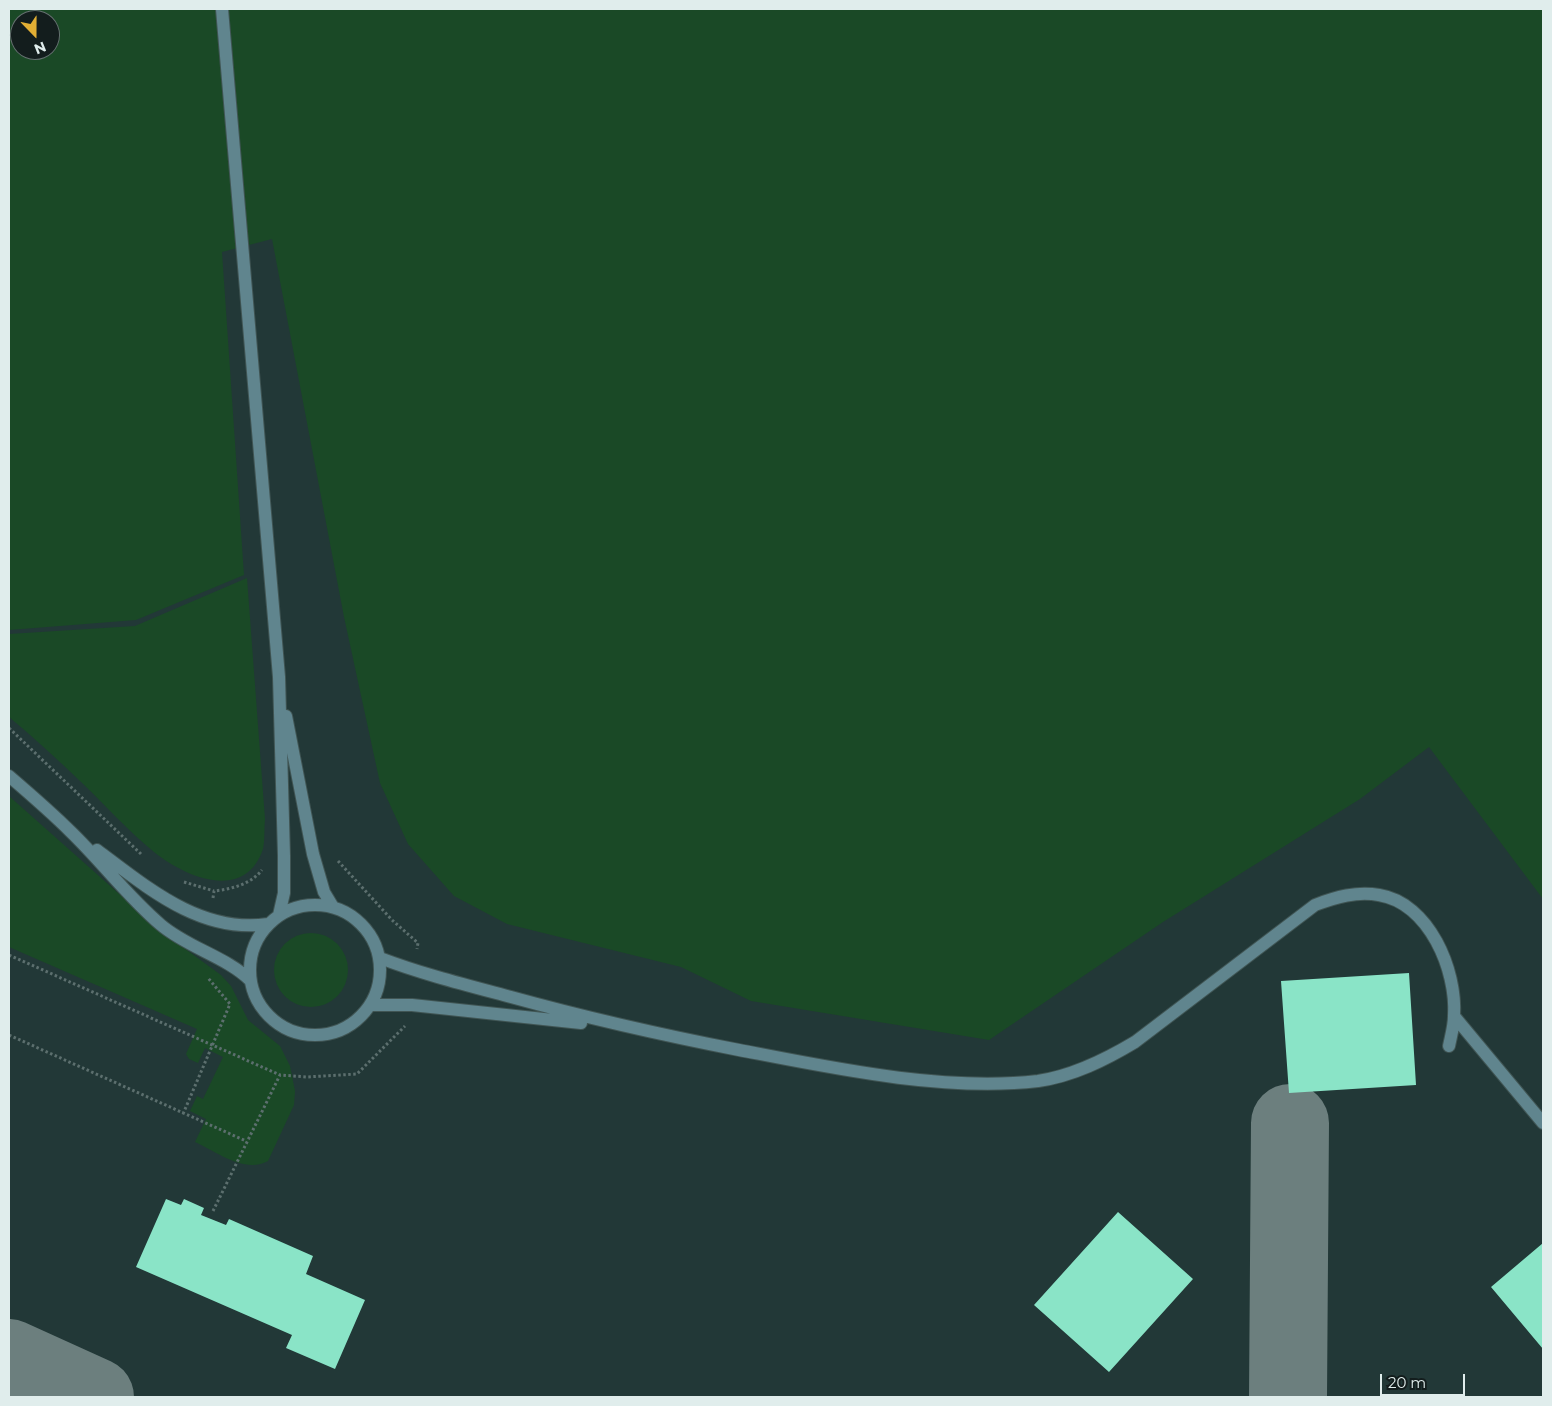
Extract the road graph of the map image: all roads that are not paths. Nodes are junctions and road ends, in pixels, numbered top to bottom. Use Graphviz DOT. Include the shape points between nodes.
graph roads {
  1 [pos="222,9"];
  2 [pos="279,677"];
  3 [pos="9,776"];
  4 [pos="71,832"];
  5 [pos="333,907"];
  6 [pos="279,915"];
  7 [pos="268,924"];
  8 [pos="380,958"];
  9 [pos="251,981"];
  10 [pos="370,1005"];
  11 [pos="1454,1016"];
  12 [pos="619,1026"];
  13 [pos="1449,1046"];
  14 [pos="1543,1122"];
  1 -- 2 [label="street"];
  2 -- 5 [label="street" via="313,854 324,892"];
  2 -- 6 [label="street" via="284,856 284,893"];
  3 -- 4 [label="street"];
  4 -- 7 [label="street" via="164,899 224,924 248,927"];
  4 -- 9 [label="street" via="163,927 200,951 234,967"];
  5 -- 6 [label="street" via="305,905"];
  5 -- 8 [label="street" via="350,914 364,926 374,940"];
  6 -- 7 [label="street"];
  7 -- 9 [label="street" via="252,951"];
  8 -- 10 [label="street" via="381,974"];
  8 -- 12 [label="street" via="415,972"];
  9 -- 10 [label="street" via="265,1012 278,1024 311,1035 329,1034 346,1027 360,1018"];
  10 -- 12 [label="street" via="412,1005"];
  11 -- 12 [label="street" via="1453,993 1441,947 1429,928 1413,910 1398,900 1379,894 1360,894 1341,896 1315,905 1135,1042 1076,1072 1039,1081 934,1081 841,1070"];
  11 -- 13 [label="street"];
  11 -- 14 [label="street"];
}
